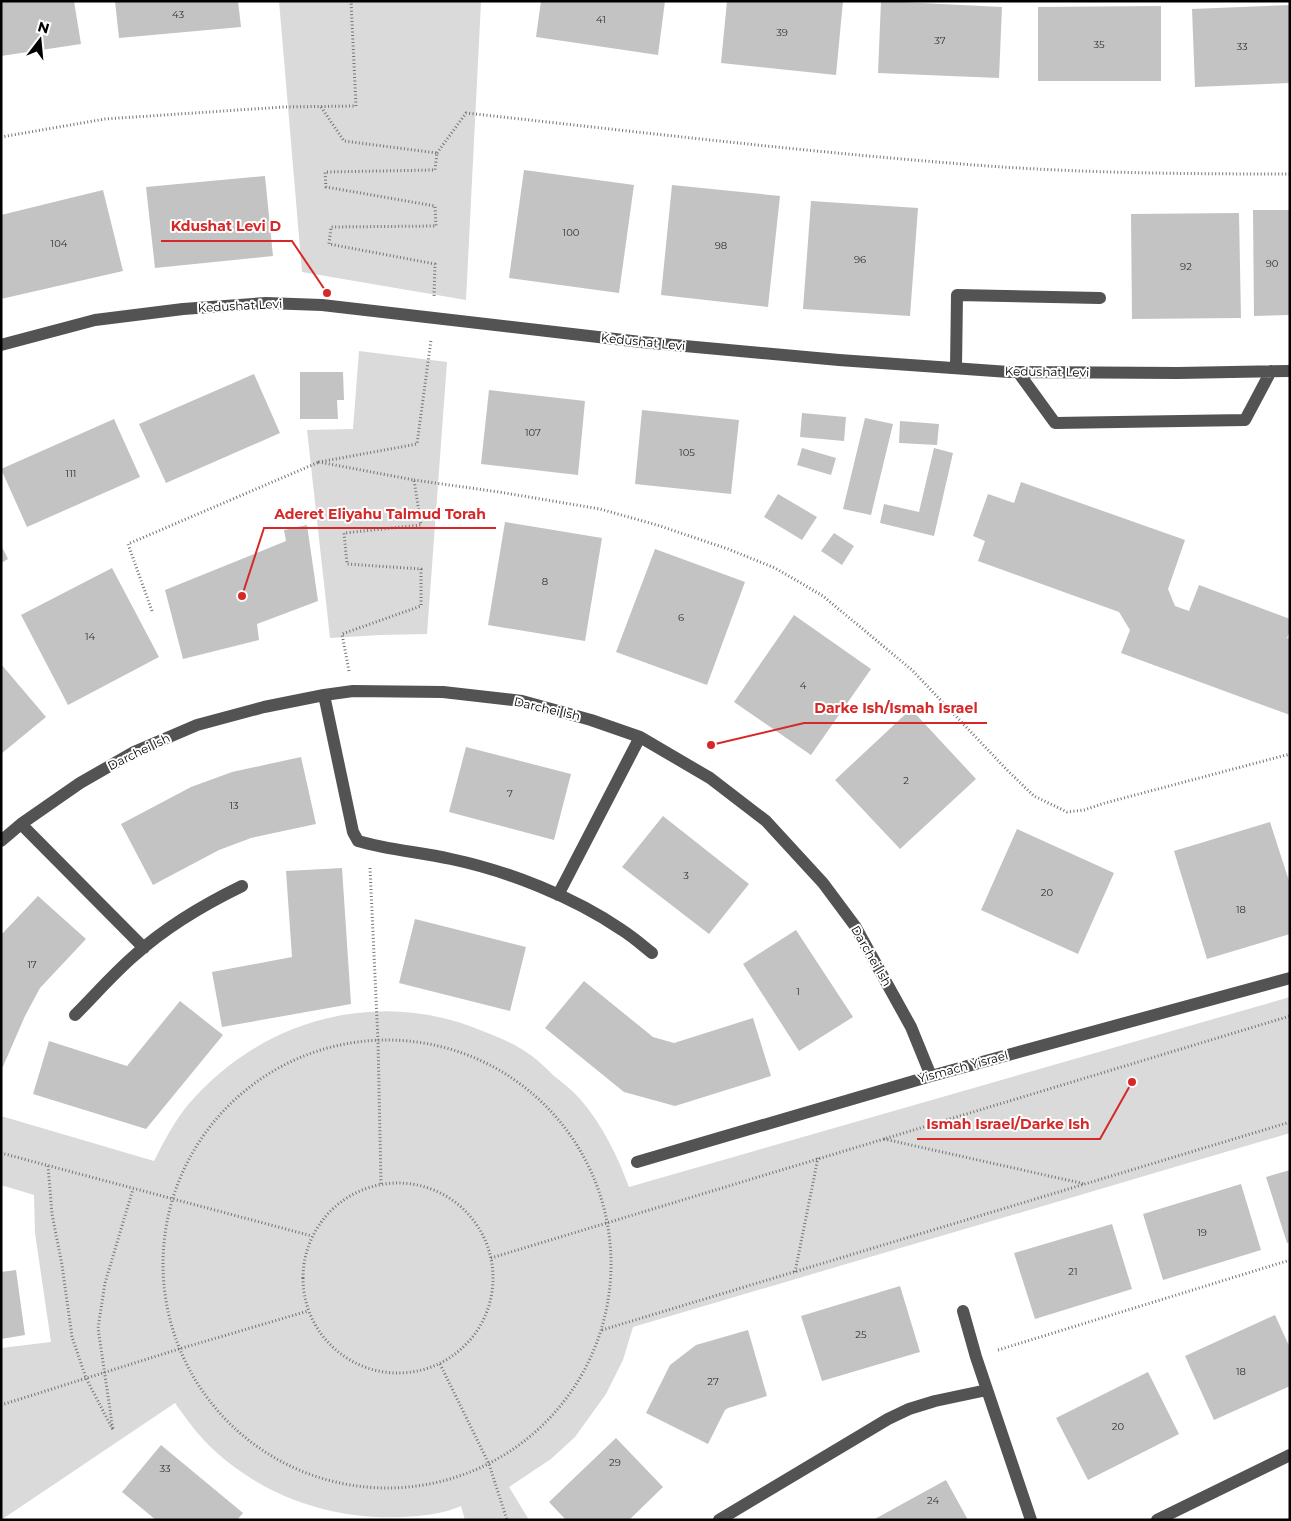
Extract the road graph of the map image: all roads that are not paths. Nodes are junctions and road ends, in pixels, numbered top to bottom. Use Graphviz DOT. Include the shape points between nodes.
graph roads {
  1 [pos="1100,298"];
  2 [pos="1,345"];
  3 [pos="956,368"];
  4 [pos="1271,371"];
  5 [pos="1290,371"];
  6 [pos="1018,372"];
  7 [pos="324,695"];
  8 [pos="640,737"];
  9 [pos="21,824"];
  10 [pos="1,841"];
  11 [pos="242,886"];
  12 [pos="558,896"];
  13 [pos="144,948"];
  14 [pos="652,953"];
  15 [pos="1290,978"];
  16 [pos="75,1015"];
  17 [pos="931,1076"];
  18 [pos="637,1162"];
  19 [pos="963,1311"];
  20 [pos="987,1390"];
  21 [pos="1290,1455"];
  22 [pos="719,1520"];
  23 [pos="1031,1520"];
  24 [pos="1157,1520"];
  1 -- 3 [label="street" via="957,295"];
  2 -- 3 [label="street, Kedushat Levi" via="95,320 266,303 322,305 641,342"];
  3 -- 6 [label="street, Kedushat Levi"];
  4 -- 5 [label="street, Kedushat Levi"];
  4 -- 6 [label="street, Kedushat Levi"];
  4 -- 6 [label="street" via="1245,420 1054,424"];
  7 -- 8 [label="street, Darchei Ish" via="353,691 443,692 522,701"];
  7 -- 9 [label="street, Darchei Ish" via="197,725 134,752 80,783"];
  7 -- 12 [label="street" via="353,832 358,841 452,859 498,872"];
  8 -- 12 [label="street"];
  8 -- 17 [label="street, Darchei Ish" via="710,778 766,821 823,884 855,926 910,1027"];
  9 -- 10 [label="street, Darchei Ish"];
  9 -- 13 [label="street"];
  11 -- 13 [label="street" via="207,903"];
  12 -- 14 [label="street" via="610,922"];
  13 -- 16 [label="street"];
  15 -- 17 [label="street, Yismach Yisrael"];
  17 -- 18 [label="street, Yismach Yisrael"];
  19 -- 20 [label="street"];
  20 -- 22 [label="street" via="935,1400 888,1418"];
  20 -- 23 [label="street"];
  21 -- 24 [label="street"];
}
